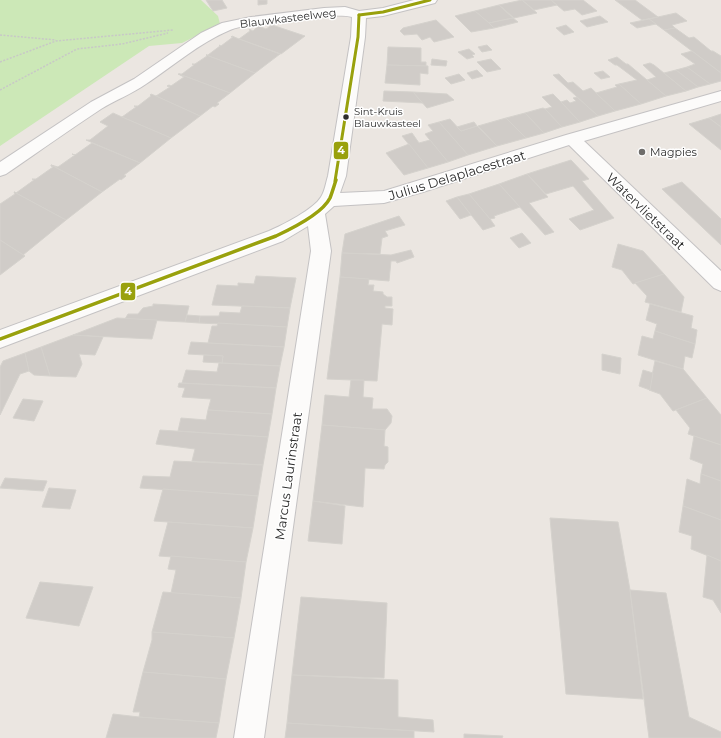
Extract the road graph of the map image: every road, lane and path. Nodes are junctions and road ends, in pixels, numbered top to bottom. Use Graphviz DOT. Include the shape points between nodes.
graph roads {
  1 [pos="430,0"];
  2 [pos="359,15"];
  3 [pos="176,30"];
  4 [pos="0,35"];
  5 [pos="56,40"];
  6 [pos="0,62"];
  7 [pos="721,96"];
  8 [pos="572,139"];
  9 [pos="0,170"];
  10 [pos="322,207"];
  11 [pos="721,283"];
  12 [pos="0,339"];
  13 [pos="249,738"];
  1 -- 2 [label="street, Blauwkasteelweg" via="383,12"];
  2 -- 9 [label="street, Blauwkasteelweg" via="345,11 324,12 227,26 206,36 139,82 97,105"];
  2 -- 10 [label="street" via="337,176"];
  3 -- 5 [label="path"];
  4 -- 5 [label="path"];
  5 -- 6 [label="path"];
  7 -- 8 [label="street, Julius Delaplacestraat"];
  8 -- 10 [label="street, Julius Delaplacestraat" via="384,197"];
  8 -- 11 [label="street, Watervlietstraat"];
  10 -- 12 [label="street" via="297,226 276,236"];
  10 -- 13 [label="street, Marcus Laurinstraat" via="321,251"];
}
